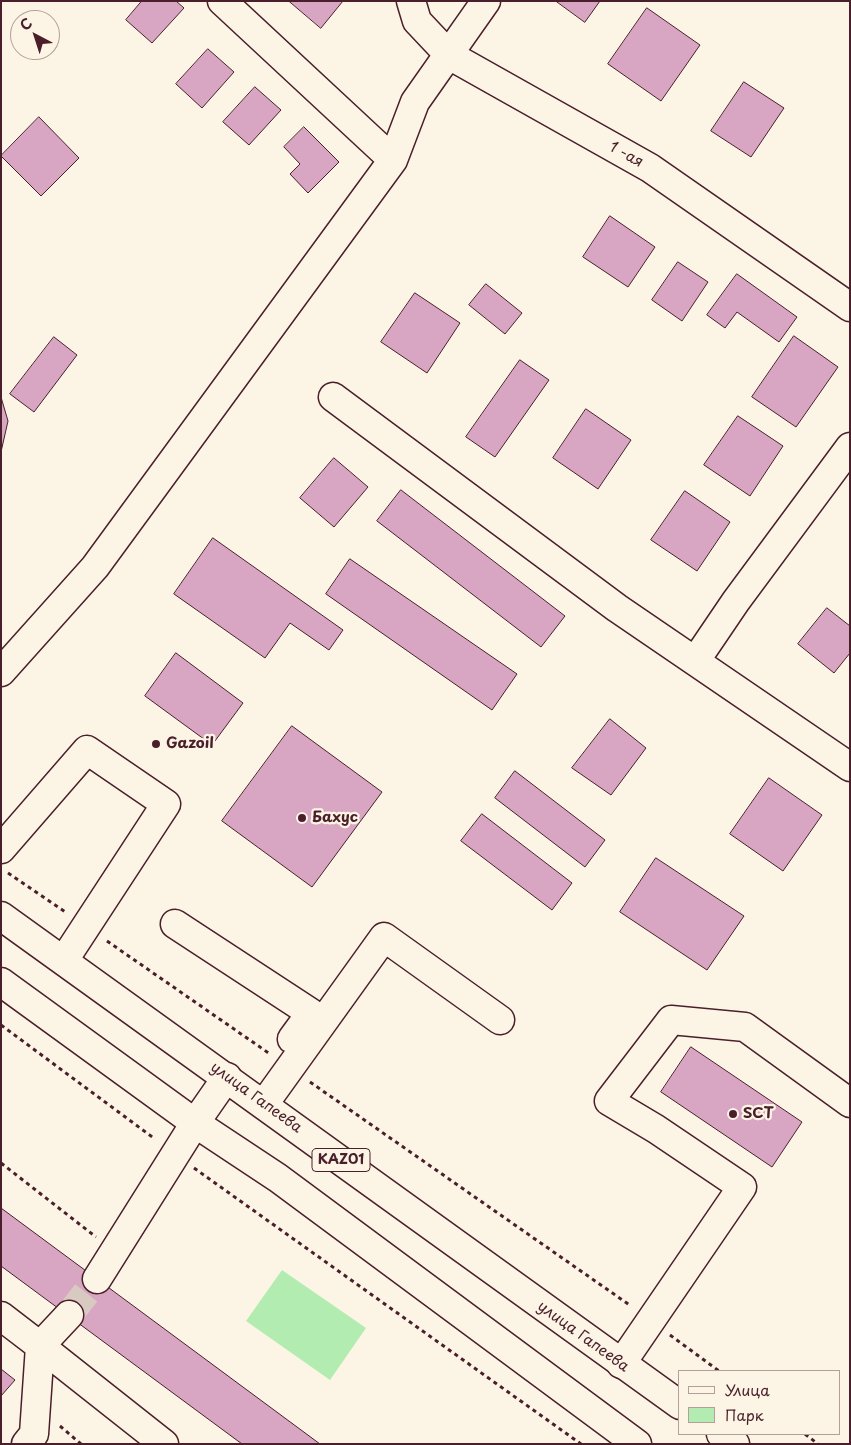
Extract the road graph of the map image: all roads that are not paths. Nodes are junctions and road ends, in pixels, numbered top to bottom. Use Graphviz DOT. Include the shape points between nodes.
graph roads {
  1 [pos="222,1"];
  2 [pos="411,1"];
  3 [pos="486,1"];
  4 [pos="449,54"];
  5 [pos="393,160"];
  6 [pos="850,307"];
  7 [pos="333,397"];
  8 [pos="850,447"];
  9 [pos="696,660"];
  10 [pos="1,672"];
  11 [pos="850,767"];
  12 [pos="1,849"];
  13 [pos="1,916"];
  14 [pos="176,924"];
  15 [pos="64,960"];
  16 [pos="1,982"];
  17 [pos="500,1020"];
  18 [pos="227,1077"];
  19 [pos="257,1099"];
  20 [pos="850,1103"];
  21 [pos="195,1123"];
  22 [pos="97,1279"];
  23 [pos="68,1315"];
  24 [pos="1,1316"];
  25 [pos="40,1346"];
  26 [pos="621,1364"];
  27 [pos="678,1404"];
  28 [pos="722,1435"];
  29 [pos="26,1444"];
  30 [pos="164,1444"];
  31 [pos="637,1444"];
  32 [pos="735,1444"];
  1 -- 5 [label="main road"];
  2 -- 4 [label="main road, 1 -ая" via="417,21"];
  3 -- 4 [label="main road"];
  4 -- 5 [label="main road" via="415,102"];
  4 -- 6 [label="main road, 1 -ая" via="650,168"];
  5 -- 10 [label="main road" via="95,567"];
  7 -- 9 [label="main road" via="617,608"];
  8 -- 9 [label="main road"];
  9 -- 11 [label="main road"];
  12 -- 15 [label="main road" via="87,750 166,804"];
  13 -- 15 [label="main road, улица Гапеева / KАZ01"];
  14 -- 19 [label="main road" via="311,1013"];
  15 -- 18 [label="main road, улица Гапеева / KАZ01"];
  16 -- 21 [label="main road"];
  17 -- 19 [label="main road" via="384,937"];
  18 -- 19 [label="main road, улица Гапеева / KАZ01"];
  18 -- 21 [label="main road"];
  19 -- 26 [label="main road, улица Гапеева / KАZ01"];
  20 -- 26 [label="main road" via="745,1027 671,1020 609,1101 656,1128 742,1188"];
  21 -- 22 [label="main road"];
  21 -- 31 [label="main road" via="278,1178"];
  23 -- 25 [label="main road"];
  24 -- 25 [label="main road"];
  25 -- 29 [label="main road" via="34,1434"];
  25 -- 30 [label="main road"];
  26 -- 27 [label="main road, улица Гапеева / KАZ01"];
  28 -- 32 [label="main road"];
}
